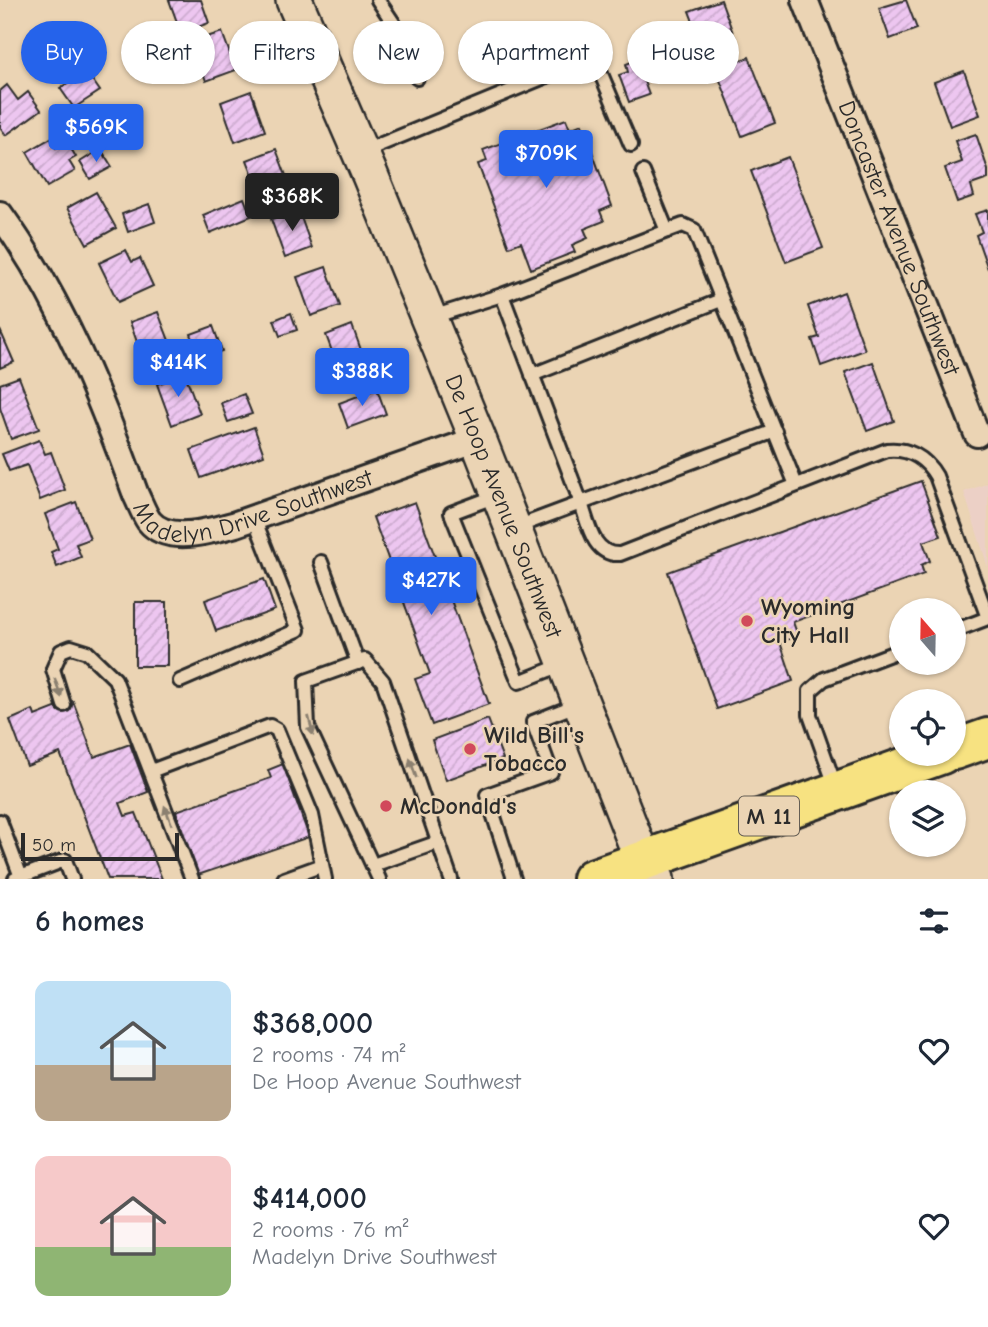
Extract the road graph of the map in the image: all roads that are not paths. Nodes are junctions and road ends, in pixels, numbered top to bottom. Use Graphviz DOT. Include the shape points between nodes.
graph roads {
  1 [pos="379,0"];
  2 [pos="805,0"];
  3 [pos="299,1"];
  4 [pos="392,21"];
  5 [pos="631,145"];
  6 [pos="360,152"];
  7 [pos="643,172"];
  8 [pos="0,214"];
  9 [pos="667,232"];
  10 [pos="502,295"];
  11 [pos="722,300"];
  12 [pos="428,318"];
  13 [pos="532,375"];
  14 [pos="775,431"];
  15 [pos="977,435"];
  16 [pos="478,439"];
  17 [pos="796,485"];
  18 [pos="500,495"];
  19 [pos="581,503"];
  20 [pos="254,518"];
  21 [pos="513,529"];
  22 [pos="321,562"];
  23 [pos="988,618"];
  24 [pos="966,626"];
  25 [pos="889,655"];
  26 [pos="358,663"];
  27 [pos="566,663"];
  28 [pos="180,681"];
  29 [pos="581,703"];
  30 [pos="64,705"];
  31 [pos="988,738"];
  32 [pos="966,746"];
  33 [pos="909,766"];
  34 [pos="150,771"];
  35 [pos="838,792"];
  36 [pos="0,821"];
  37 [pos="439,842"];
  38 [pos="373,864"];
  39 [pos="320,866"];
  40 [pos="647,873"];
  41 [pos="18,878"];
  42 [pos="72,879"];
  43 [pos="192,879"];
  44 [pos="284,879"];
  45 [pos="324,879"];
  46 [pos="379,879"];
  47 [pos="451,879"];
  48 [pos="514,879"];
  49 [pos="592,879"];
  1 -- 4 [label="lane"];
  2 -- 15 [label="street, Doncaster Avenue Southwest"];
  3 -- 6 [label="street, De Hoop Avenue Southwest"];
  5 -- 6 [label="lane" via="596,62 586,60"];
  6 -- 12 [label="street, De Hoop Avenue Southwest"];
  7 -- 9 [label="lane"];
  8 -- 20 [label="street, Madelyn Drive Southwest" via="66,320 150,523 168,532 196,534"];
  9 -- 10 [label="lane"];
  9 -- 11 [label="lane" via="683,225 694,230"];
  10 -- 12 [label="lane"];
  10 -- 13 [label="lane"];
  11 -- 13 [label="lane"];
  11 -- 14 [label="lane"];
  12 -- 16 [label="street, De Hoop Avenue Southwest"];
  13 -- 19 [label="lane"];
  14 -- 17 [label="lane"];
  14 -- 19 [label="lane"];
  16 -- 18 [label="street, De Hoop Avenue Southwest"];
  16 -- 20 [label="street, Madelyn Drive Southwest"];
  17 -- 19 [label="lane" via="620,554 599,547"];
  17 -- 23 [label="lane" via="887,450 899,449 922,459 936,476"];
  18 -- 21 [label="street, De Hoop Avenue Southwest"];
  18 -- 27 [label="lane" via="451,513 519,682"];
  19 -- 21 [label="lane"];
  20 -- 28 [label="lane" via="298,630"];
  21 -- 27 [label="street, De Hoop Avenue Southwest"];
  22 -- 26 [label="lane"];
  23 -- 24 [label="lane"];
  25 -- 35 [label="lane" via="824,679 810,691 810,715"];
  37 -- 26 [label="lane, one-way" via="383,681 365,660"];
  26 -- 38 [label="lane, one-way" via="306,681 308,727"];
  27 -- 29 [label="street, De Hoop Avenue Southwest"];
  29 -- 40 [label="street, De Hoop Avenue Southwest"];
  29 -- 48 [label="lane" via="533,722 551,772 487,795"];
  34 -- 30 [label="lane, one-way" via="115,679 87,652 71,647 61,651 53,669"];
  31 -- 32 [label="main road"];
  33 -- 35 [label="main road, M 11"];
  34 -- 39 [label="lane" via="270,726 277,730 312,815"];
  43 -- 34 [label="lane, one-way"];
  35 -- 40 [label="main road, M 11"];
  36 -- 41 [label="lane"];
  37 -- 38 [label="lane"];
  37 -- 47 [label="lane"];
  38 -- 46 [label="lane"];
  39 -- 44 [label="lane"];
  39 -- 45 [label="lane"];
  40 -- 49 [label="main road, M 11"];
  41 -- 42 [label="lane" via="65,860"];
}
